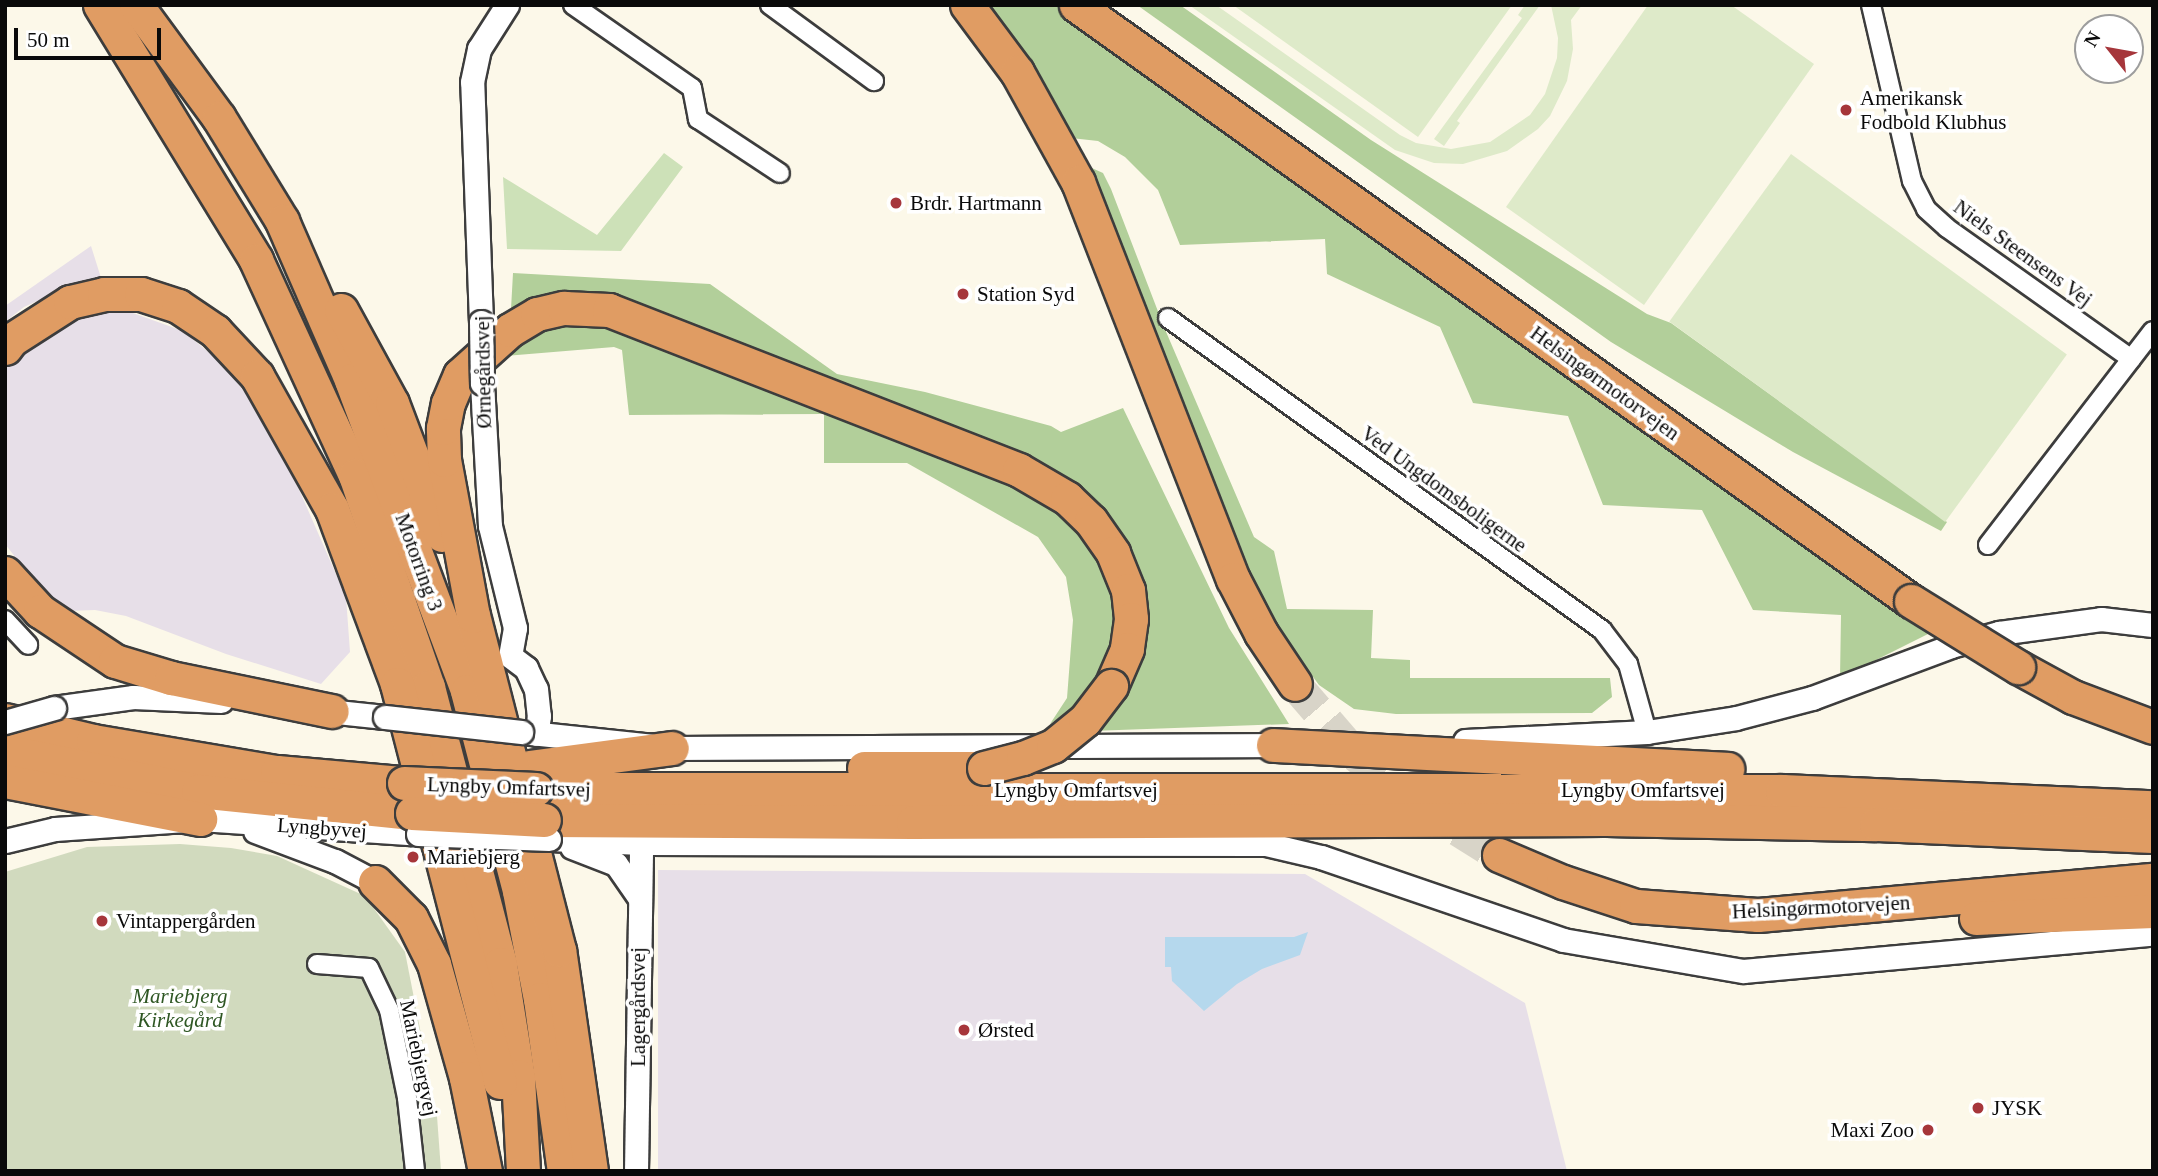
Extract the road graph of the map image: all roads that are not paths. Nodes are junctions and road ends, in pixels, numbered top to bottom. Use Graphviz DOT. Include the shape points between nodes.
graph roads {
  1 [pos="100,5"];
  2 [pos="136,5"];
  3 [pos="507,5"];
  4 [pos="573,5"];
  5 [pos="770,5"];
  6 [pos="967,5"];
  7 [pos="1076,5"];
  8 [pos="1871,5"];
  9 [pos="874,82"];
  10 [pos="780,173"];
  11 [pos="282,221"];
  12 [pos="1168,318"];
  13 [pos="2153,331"];
  14 [pos="5,348"];
  15 [pos="2130,359"];
  16 [pos="1988,545"];
  17 [pos="5,573"];
  18 [pos="473,616"];
  19 [pos="5,620"];
  20 [pos="2153,625"];
  21 [pos="28,645"];
  22 [pos="1295,684"];
  23 [pos="332,710"];
  24 [pos="5,721"];
  25 [pos="2145,724"];
  26 [pos="1647,732"];
  27 [pos="528,733"];
  28 [pos="1273,745"];
  29 [pos="672,748"];
  30 [pos="5,751"];
  31 [pos="5,781"];
  32 [pos="2153,791"];
  33 [pos="408,799"];
  34 [pos="540,804"];
  35 [pos="2153,807"];
  36 [pos="1606,819"];
  37 [pos="216,820"];
  38 [pos="2153,836"];
  39 [pos="5,841"];
  40 [pos="641,844"];
  41 [pos="1266,844"];
  42 [pos="1499,855"];
  43 [pos="2153,880"];
  44 [pos="375,882"];
  45 [pos="639,897"];
  46 [pos="2153,911"];
  47 [pos="1758,915"];
  48 [pos="2153,934"];
  49 [pos="317,964"];
  50 [pos="415,1171"];
  51 [pos="485,1171"];
  52 [pos="523,1171"];
  53 [pos="564,1171"];
  54 [pos="591,1171"];
  55 [pos="636,1171"];
  1 -- 52 [label="highway, Motorring 3" via="256,260 355,475 428,687 500,964 518,1076"];
  2 -- 11 [label="highway, Motorring 3" via="219,118"];
  3 -- 27 [label="street, Ørnegårdsvej, bridge" via="479,49 472,82 490,526 514,628 510,656 526,668 536,689 539,716"];
  4 -- 10 [label="street" via="692,88 698,119"];
  5 -- 9 [label="street"];
  6 -- 22 [label="highway" via="1017,72 1079,182 1233,579"];
  7 -- 25 [label="highway, Helsingørmotorvejen, bridge" via="1911,601 2073,697"];
  8 -- 15 [label="street, Niels Steensens Vej" via="1912,181 1926,209"];
  11 -- 18 [label="highway" via="308,249 392,403"];
  11 -- 53 [label="highway, Motorring 3" via="351,380 467,691 519,891 540,999"];
  12 -- 26 [label="street, Ved Ungdomsboligerne" via="1602,630 1628,664"];
  13 -- 15 [label="street"];
  14 -- 52 [label="highway" via="70,302 104,294 141,294 178,306 215,331 257,376 332,509 397,684"];
  15 -- 16 [label="street"];
  17 -- 23 [label="highway" via="40,611 115,661"];
  18 -- 34 [label="highway, bridge" via="444,460 446,415 460,375 510,330 537,314 564,308 609,310 1019,470 1067,498 1091,521 1113,553 1128,590 1127,649 1111,686 1085,720 1053,746 1023,758 984,768"];
  18 -- 54 [label="highway" via="559,950"];
  19 -- 21 [label="street"];
  20 -- 26 [label="street" via="2101,619 1999,632 1812,698 1736,718"];
  23 -- 24 [label="street, bridge" via="133,697 54,708"];
  23 -- 27 [label="street, bridge"];
  24 -- 33 [label="highway, Lyngby Omfartsvej"];
  26 -- 28 [label="street"];
  27 -- 29 [label="street"];
  28 -- 29 [label="street"];
  28 -- 32 [label="highway"];
  29 -- 34 [label="highway"];
  30 -- 33 [label="highway, Lyngby Omfartsvej" via="198,790"];
  31 -- 37 [label="highway"];
  33 -- 34 [label="highway, Lyngby Omfartsvej, bridge"];
  33 -- 34 [label="street, Lyngbyvej, bridge"];
  33 -- 37 [label="street, Lyngbyvej"];
  34 -- 35 [label="highway, Lyngby Omfartsvej" via="1769,791"];
  34 -- 36 [label="highway, Lyngby Omfartsvej" via="927,822"];
  34 -- 40 [label="street, Lyngbyvej"];
  34 -- 45 [label="street" via="616,864"];
  36 -- 38 [label="highway, Lyngby Omfartsvej"];
  36 -- 41 [label="highway" via="1490,835 1353,837"];
  37 -- 39 [label="street, Lyngbyvej" via="55,829"];
  37 -- 44 [label="street" via="335,861"];
  40 -- 41 [label="street, Lyngbyvej"];
  40 -- 45 [label="street, Lagergårdsvej"];
  41 -- 48 [label="street, Lyngbyvej" via="1321,857 1563,940 1743,971"];
  42 -- 47 [label="highway, Helsingørmotorvejen" via="1636,906"];
  43 -- 47 [label="highway, Helsingørmotorvejen"];
  44 -- 51 [label="highway" via="411,918 434,964 466,1078"];
  45 -- 55 [label="street, Lagergårdsvej"];
  46 -- 47 [label="highway" via="1796,924"];
  49 -- 50 [label="street, Mariebjergvej" via="369,968 389,1010 407,1098"];
}
